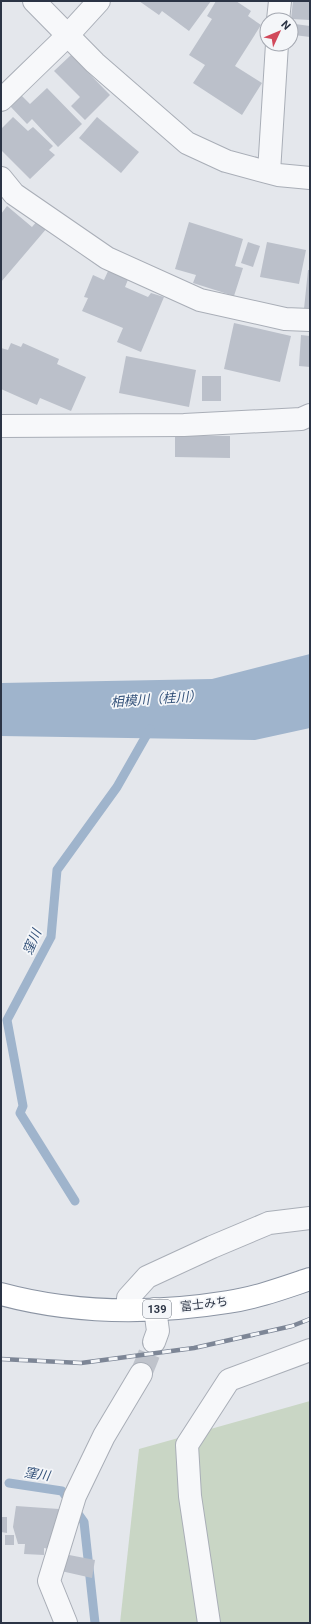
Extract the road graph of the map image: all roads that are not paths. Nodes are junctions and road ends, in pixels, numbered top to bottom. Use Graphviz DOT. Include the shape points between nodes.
graph roads {
  1 [pos="34,1"];
  2 [pos="99,1"];
  3 [pos="280,1"];
  4 [pos="279,12"];
  5 [pos="67,36"];
  6 [pos="276,52"];
  7 [pos="1,100"];
  8 [pos="269,172"];
  9 [pos="1,178"];
  10 [pos="310,178"];
  11 [pos="310,320"];
  12 [pos="310,415"];
  13 [pos="1,426"];
  14 [pos="310,1218"];
  15 [pos="310,1279"];
  16 [pos="1,1294"];
  17 [pos="156,1309"];
  18 [pos="128,1310"];
  19 [pos="154,1342"];
  20 [pos="310,1350"];
  21 [pos="140,1374"];
  22 [pos="66,1623"];
  23 [pos="209,1623"];
  1 -- 5 [label="street"];
  2 -- 5 [label="street"];
  3 -- 4 [label="street"];
  5 -- 7 [label="street"];
  5 -- 8 [label="street" via="94,63 187,143 226,161"];
  6 -- 8 [label="street"];
  8 -- 10 [label="street"];
  9 -- 11 [label="street" via="14,194 107,258 200,300 285,319"];
  12 -- 13 [label="street" via="301,419 184,425"];
  14 -- 18 [label="street" via="269,1223 147,1277 128,1298"];
  15 -- 17 [label="highway, 富士みち / 139" via="228,1302"];
  16 -- 18 [label="highway, 富士みち / 139" via="74,1308"];
  17 -- 18 [label="highway, 富士みち / 139"];
  17 -- 19 [label="street" via="158,1331"];
  20 -- 23 [label="street" via="229,1380 187,1444 190,1496"];
  21 -- 22 [label="street" via="104,1436 75,1496 49,1581"];
}
